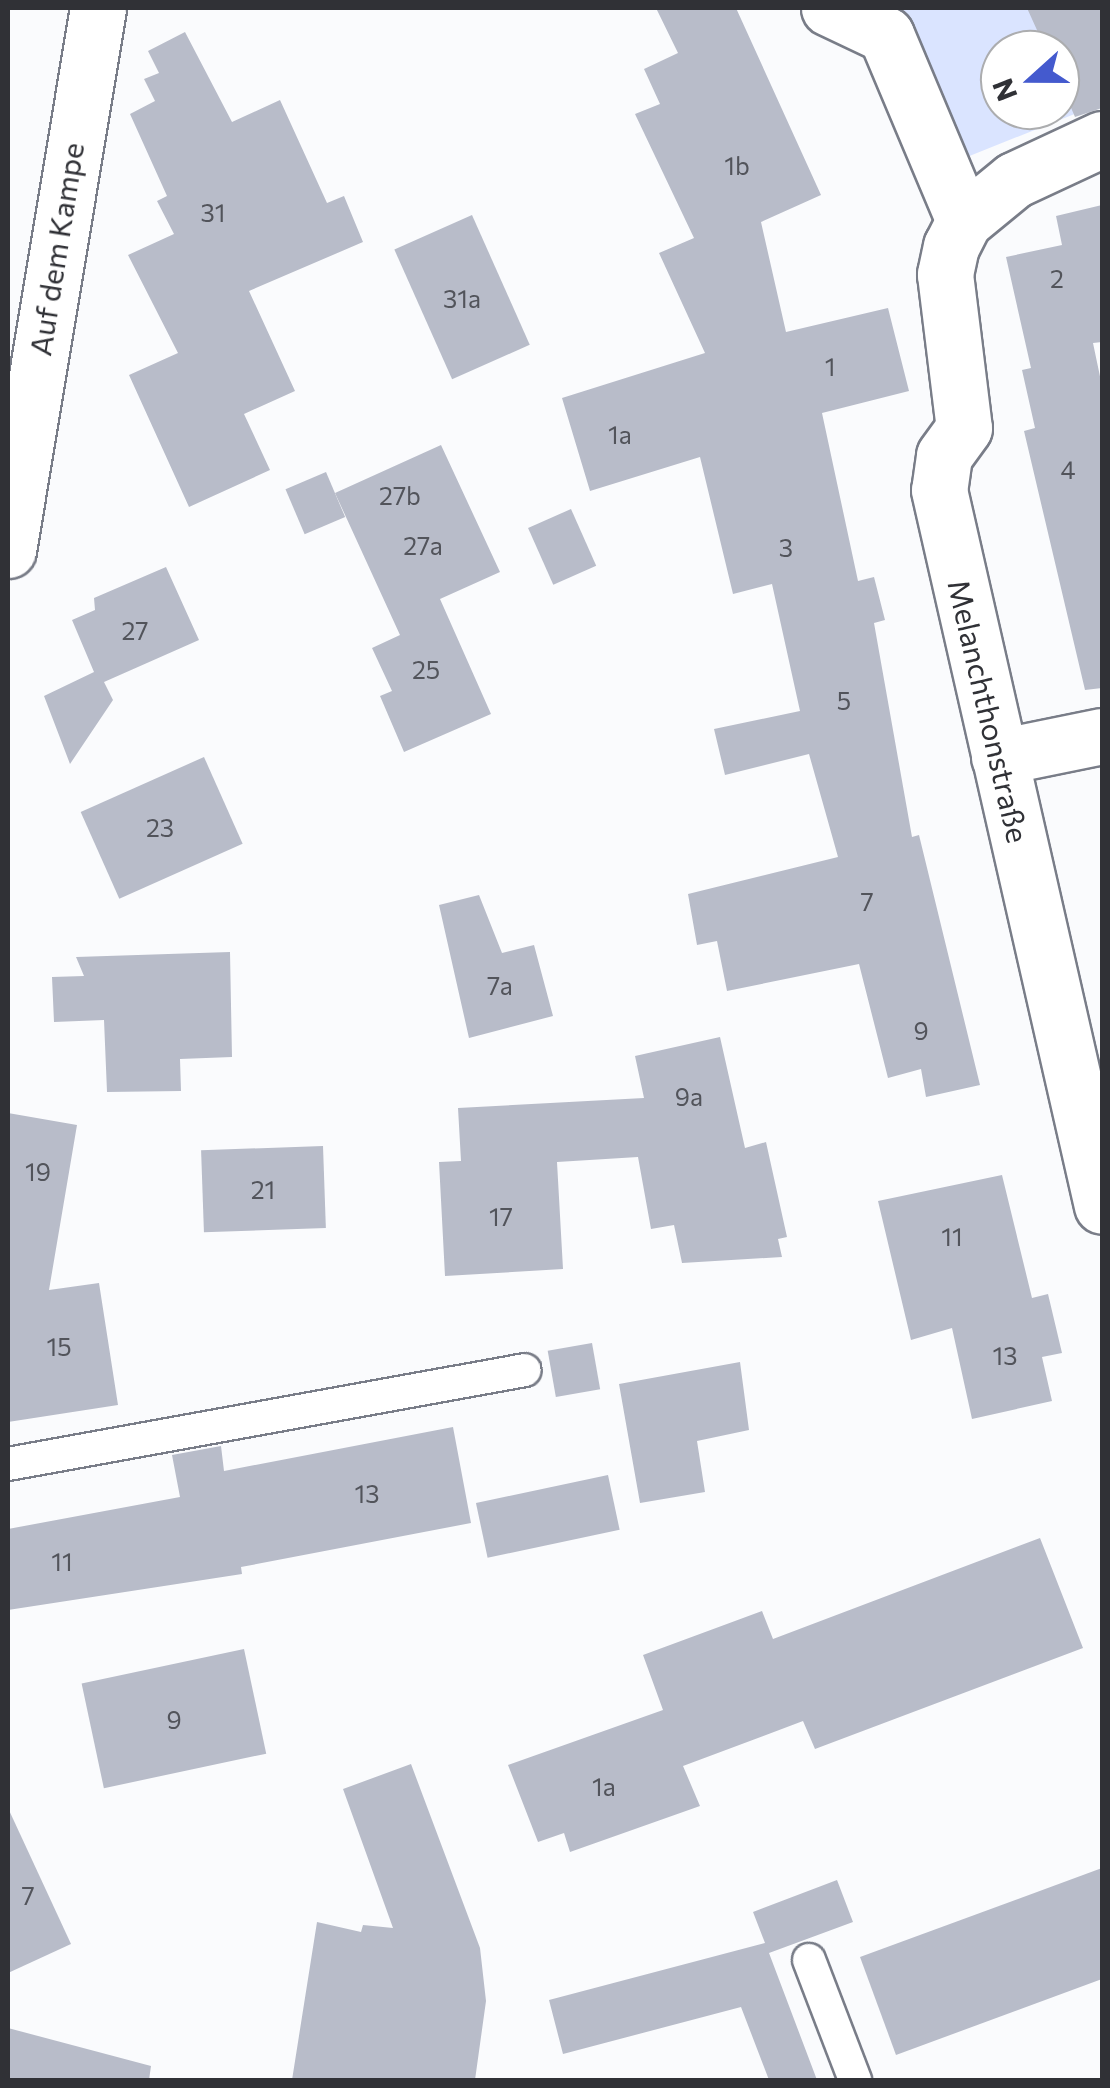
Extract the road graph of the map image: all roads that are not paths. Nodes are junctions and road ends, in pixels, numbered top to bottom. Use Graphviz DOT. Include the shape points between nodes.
graph roads {
  1 [pos="98,8"];
  2 [pos="829,8"];
  3 [pos="1102,139"];
  4 [pos="964,221"];
  5 [pos="8,550"];
  6 [pos="1102,736"];
  7 [pos="998,757"];
  8 [pos="1102,1206"];
  9 [pos="526,1370"];
  10 [pos="8,1464"];
  11 [pos="808,1960"];
  12 [pos="855,2080"];
  1 -- 5 [label="street, Auf dem Kampe"];
  2 -- 4 [label="street" via="886,35"];
  3 -- 4 [label="street" via="1014,180"];
  4 -- 7 [label="street, Melanchthonstraße" via="945,274 964,428 944,456 939,490"];
  6 -- 7 [label="street"];
  7 -- 8 [label="street, Melanchthonstraße"];
  9 -- 10 [label="lane"];
  11 -- 12 [label="lane"];
}
